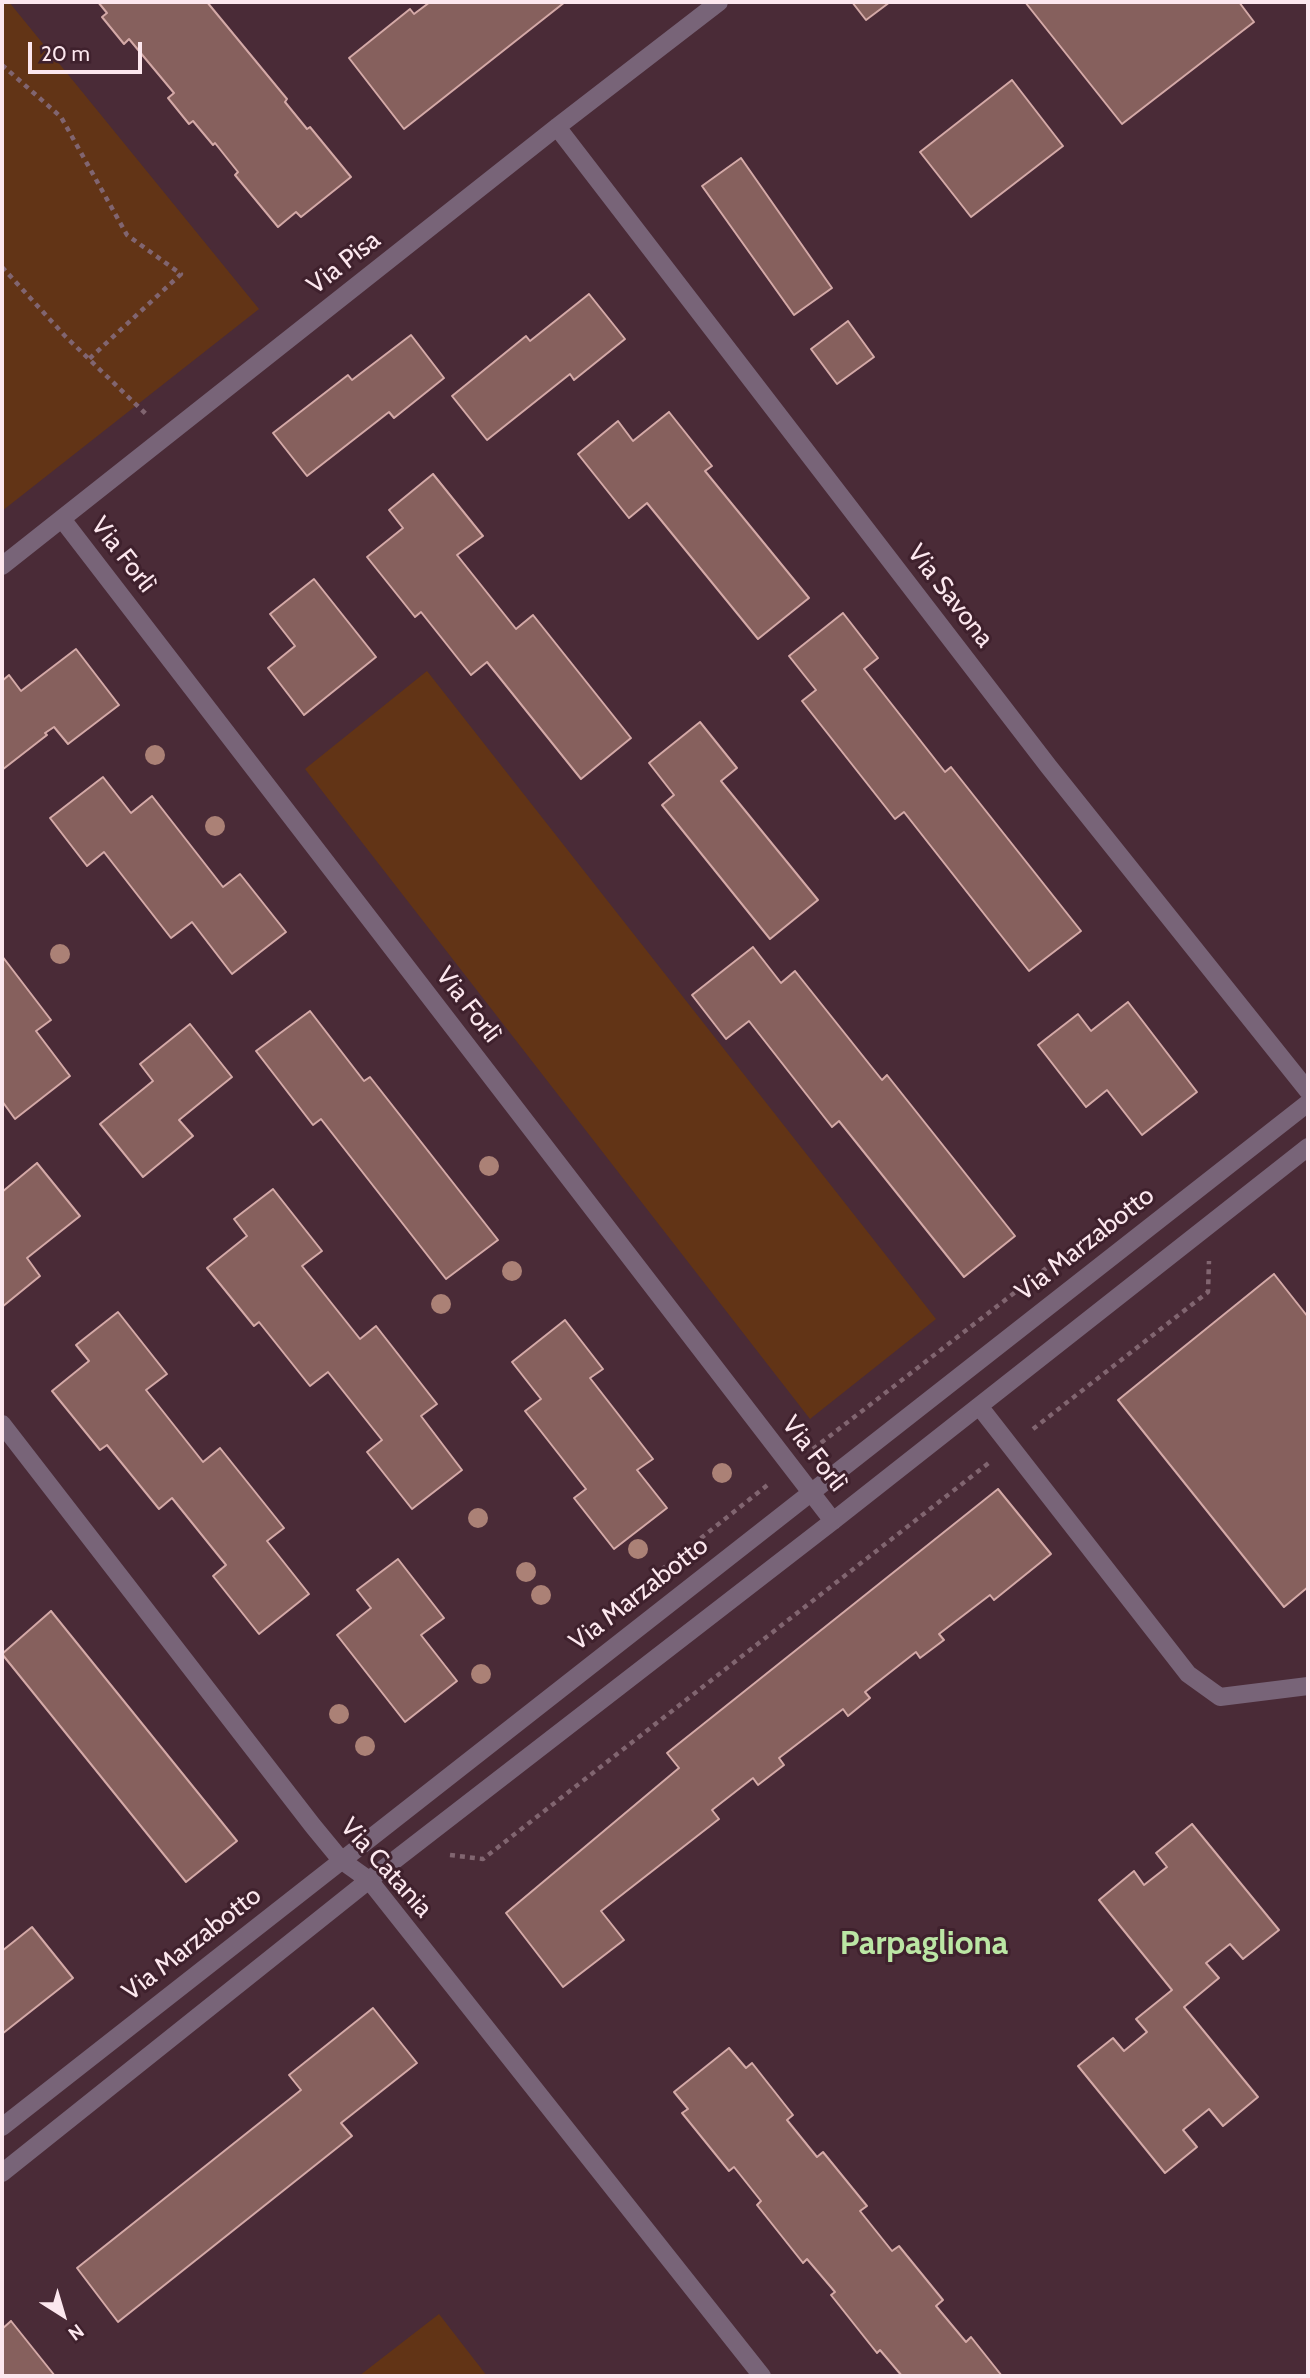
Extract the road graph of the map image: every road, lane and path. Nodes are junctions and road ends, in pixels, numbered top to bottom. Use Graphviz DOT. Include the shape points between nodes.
graph roads {
  1 [pos="719,2"];
  2 [pos="2,65"];
  3 [pos="556,127"];
  4 [pos="2,267"];
  5 [pos="89,359"];
  6 [pos="168,436"];
  7 [pos="62,519"];
  8 [pos="2,566"];
  9 [pos="1308,1091"];
  10 [pos="1308,1102"];
  11 [pos="1308,1147"];
  12 [pos="1211,1255"];
  13 [pos="979,1406"];
  14 [pos="2,1424"];
  15 [pos="1032,1430"];
  16 [pos="986,1466"];
  17 [pos="812,1492"];
  18 [pos="833,1521"];
  19 [pos="1308,1686"];
  20 [pos="443,1855"];
  21 [pos="341,1860"];
  22 [pos="369,1880"];
  23 [pos="2,2127"];
  24 [pos="2,2173"];
  25 [pos="762,2376"];
  1 -- 3 [label="street, Via Pisa"];
  2 -- 5 [label="path" via="61,117 127,235 181,274"];
  3 -- 6 [label="street, Via Pisa"];
  3 -- 9 [label="street, Via Savona" via="1049,767"];
  4 -- 5 [label="path"];
  5 -- 6 [label="path"];
  6 -- 7 [label="street, Via Pisa"];
  7 -- 8 [label="street, Via Pisa"];
  7 -- 17 [label="street, Via Forlì"];
  10 -- 17 [label="street, Via Marzabotto"];
  11 -- 13 [label="street"];
  12 -- 15 [label="path" via="1208,1292"];
  13 -- 18 [label="street"];
  13 -- 19 [label="street" via="1188,1674 1220,1697"];
  14 -- 21 [label="street, Via Catania"];
  16 -- 20 [label="path" via="483,1859"];
  17 -- 18 [label="street, Via Forlì"];
  17 -- 21 [label="street, Via Marzabotto"];
  18 -- 22 [label="street"];
  21 -- 22 [label="street, Via Catania"];
  21 -- 23 [label="street, Via Marzabotto"];
  22 -- 24 [label="street"];
  22 -- 25 [label="street, Via Catania"];
}
